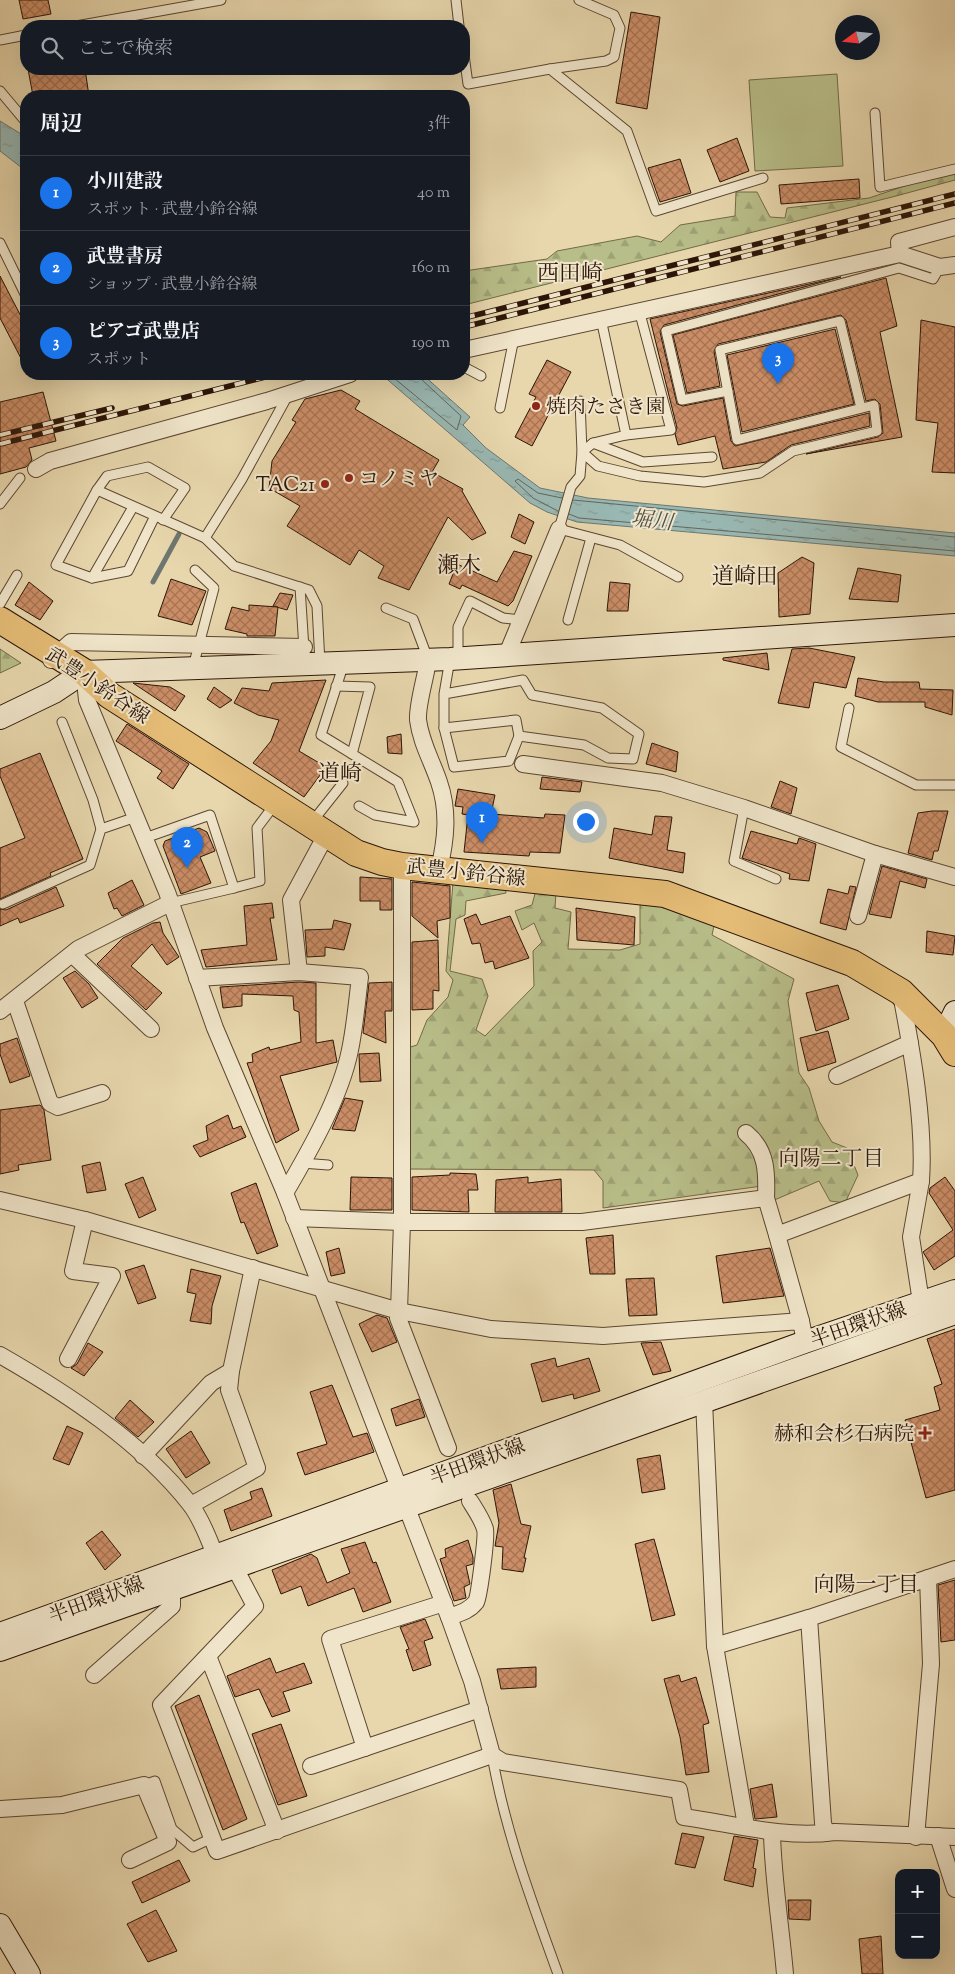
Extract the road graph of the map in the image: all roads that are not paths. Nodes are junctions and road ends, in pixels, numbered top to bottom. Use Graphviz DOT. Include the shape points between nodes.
graph roads {
  1 [pos="220,0"];
  2 [pos="456,0"];
  3 [pos="579,0"];
  4 [pos="109,20"];
  5 [pos="459,20"];
  6 [pos="20,36"];
  7 [pos="0,40"];
  8 [pos="550,70"];
  9 [pos="467,75"];
  10 [pos="0,91"];
  11 [pos="875,113"];
  12 [pos="20,115"];
  13 [pos="955,170"];
  14 [pos="764,178"];
  15 [pos="955,227"];
  16 [pos="0,244"];
  17 [pos="900,254"];
  18 [pos="948,266"];
  19 [pos="20,284"];
  20 [pos="639,310"];
  21 [pos="601,319"];
  22 [pos="514,338"];
  23 [pos="470,349"];
  24 [pos="470,370"];
  25 [pos="481,376"];
  26 [pos="331,380"];
  27 [pos="728,391"];
  28 [pos="290,393"];
  29 [pos="580,400"];
  30 [pos="500,408"];
  31 [pos="861,408"];
  32 [pos="626,435"];
  33 [pos="592,443"];
  34 [pos="582,452"];
  35 [pos="712,458"];
  36 [pos="36,469"];
  37 [pos="20,478"];
  38 [pos="97,490"];
  39 [pos="0,504"];
  40 [pos="133,507"];
  41 [pos="159,518"];
  42 [pos="558,529"];
  43 [pos="205,538"];
  44 [pos="592,538"];
  45 [pos="195,570"];
  46 [pos="17,575"];
  47 [pos="678,577"];
  48 [pos="92,578"];
  49 [pos="300,587"];
  50 [pos="0,604"];
  51 [pos="386,608"];
  52 [pos="0,620"];
  53 [pos="520,620"];
  54 [pos="568,620"];
  55 [pos="955,625"];
  56 [pos="198,643"];
  57 [pos="507,654"];
  58 [pos="310,659"];
  59 [pos="445,659"];
  60 [pos="52,660"];
  61 [pos="344,663"];
  62 [pos="192,670"];
  63 [pos="84,672"];
  64 [pos="336,686"];
  65 [pos="444,694"];
  66 [pos="849,708"];
  67 [pos="0,718"];
  68 [pos="62,722"];
  69 [pos="444,728"];
  70 [pos="519,736"];
  71 [pos="352,754"];
  72 [pos="523,764"];
  73 [pos="343,783"];
  74 [pos="955,784"];
  75 [pos="276,802"];
  76 [pos="359,806"];
  77 [pos="744,808"];
  78 [pos="136,817"];
  79 [pos="101,829"];
  80 [pos="318,830"];
  81 [pos="145,838"];
  82 [pos="875,854"];
  83 [pos="402,866"];
  84 [pos="439,869"];
  85 [pos="955,877"];
  86 [pos="776,879"];
  87 [pos="234,888"];
  88 [pos="170,903"];
  89 [pos="3,904"];
  90 [pos="858,916"];
  91 [pos="73,955"];
  92 [pos="299,972"];
  93 [pos="196,978"];
  94 [pos="901,992"];
  95 [pos="15,1001"];
  96 [pos="0,1011"];
  97 [pos="955,1012"];
  98 [pos="151,1029"];
  99 [pos="910,1043"];
  100 [pos="949,1044"];
  101 [pos="837,1076"];
  102 [pos="102,1093"];
  103 [pos="746,1133"];
  104 [pos="302,1163"];
  105 [pos="328,1165"];
  106 [pos="921,1181"];
  107 [pos="284,1193"];
  108 [pos="766,1198"];
  109 [pos="0,1200"];
  110 [pos="294,1218"];
  111 [pos="85,1220"];
  112 [pos="402,1222"];
  113 [pos="777,1235"];
  114 [pos="253,1268"];
  115 [pos="323,1289"];
  116 [pos="955,1291"];
  117 [pos="921,1302"];
  118 [pos="399,1312"];
  119 [pos="955,1313"];
  120 [pos="803,1332"];
  121 [pos="0,1355"];
  122 [pos="68,1359"];
  123 [pos="231,1371"];
  124 [pos="704,1401"];
  125 [pos="448,1448"];
  126 [pos="143,1456"];
  127 [pos="403,1498"];
  128 [pos="470,1501"];
  129 [pos="191,1505"];
  130 [pos="216,1555"];
  131 [pos="235,1568"];
  132 [pos="955,1569"];
  133 [pos="928,1578"];
  134 [pos="172,1588"];
  135 [pos="446,1610"];
  136 [pos="809,1618"];
  137 [pos="0,1634"];
  138 [pos="715,1646"];
  139 [pos="0,1650"];
  140 [pos="208,1656"];
  141 [pos="94,1675"];
  142 [pos="480,1709"];
  143 [pos="364,1748"];
  144 [pos="492,1755"];
  145 [pos="311,1766"];
  146 [pos="144,1785"];
  147 [pos="0,1809"];
  148 [pos="746,1826"];
  149 [pos="277,1831"];
  150 [pos="772,1833"];
  151 [pos="826,1833"];
  152 [pos="938,1836"];
  153 [pos="916,1837"];
  154 [pos="955,1837"];
  155 [pos="212,1838"];
  156 [pos="130,1860"];
  157 [pos="955,1889"];
  158 [pos="0,1925"];
  159 [pos="29,1974"];
  160 [pos="558,1974"];
  161 [pos="785,1974"];
  1 -- 4 [label="lane"];
  2 -- 5 [label="lane"];
  3 -- 8 [label="lane" via="614,15 620,28 614,56 606,61"];
  6 -- 7 [label="lane"];
  8 -- 9 [label="lane" via="468,84"];
  8 -- 14 [label="lane" via="627,131 656,211"];
  10 -- 12 [label="lane"];
  11 -- 13 [label="lane" via="880,187"];
  15 -- 17 [label="street" via="899,242"];
  16 -- 19 [label="lane"];
  17 -- 18 [label="street"];
  17 -- 20 [label="street"];
  18 -- 27 [label="lane" via="933,279 899,268 666,331 682,400"];
  20 -- 21 [label="street"];
  20 -- 32 [label="lane" via="671,430"];
  21 -- 22 [label="street"];
  21 -- 32 [label="lane"];
  22 -- 23 [label="street"];
  22 -- 30 [label="lane"];
  24 -- 25 [label="lane"];
  26 -- 28 [label="street"];
  27 -- 31 [label="lane" via="737,440"];
  27 -- 31 [label="lane" via="720,350 840,321"];
  28 -- 36 [label="street" via="50,461"];
  28 -- 43 [label="lane" via="242,480"];
  29 -- 34 [label="lane"];
  31 -- 34 [label="lane" via="874,405 877,431 794,451 760,473 704,482 640,476 598,466"];
  32 -- 33 [label="lane"];
  33 -- 34 [label="lane"];
  33 -- 35 [label="lane" via="643,462"];
  34 -- 42 [label="lane" via="580,476 571,487"];
  37 -- 39 [label="lane"];
  38 -- 40 [label="lane"];
  38 -- 41 [label="lane" via="107,476 148,467 185,488"];
  38 -- 48 [label="lane" via="56,565"];
  40 -- 41 [label="lane"];
  40 -- 48 [label="lane"];
  41 -- 43 [label="lane"];
  41 -- 48 [label="lane" via="128,571"];
  42 -- 44 [label="lane"];
  42 -- 53 [label="street"];
  43 -- 49 [label="lane" via="234,566"];
  44 -- 47 [label="lane" via="620,545"];
  44 -- 54 [label="lane"];
  45 -- 56 [label="lane" via="214,588"];
  46 -- 50 [label="lane"];
  49 -- 58 [label="lane"];
  49 -- 58 [label="lane" via="308,590 317,606"];
  51 -- 59 [label="lane" via="413,619"];
  52 -- 60 [label="main road, 武豊小鈴谷線"];
  53 -- 57 [label="street"];
  53 -- 59 [label="lane" via="503,618 470,601"];
  55 -- 57 [label="main road"];
  56 -- 58 [label="street"];
  56 -- 60 [label="street" via="71,642"];
  56 -- 62 [label="lane"];
  57 -- 59 [label="main road"];
  58 -- 61 [label="main road"];
  58 -- 62 [label="main road"];
  59 -- 61 [label="main road"];
  59 -- 65 [label="lane"];
  59 -- 84 [label="street" via="418,719 446,812"];
  60 -- 63 [label="main road, 武豊小鈴谷線"];
  61 -- 64 [label="lane"];
  62 -- 63 [label="main road"];
  63 -- 67 [label="main road" via="54,692"];
  63 -- 75 [label="main road, 武豊小鈴谷線" via="109,695"];
  63 -- 78 [label="street" via="88,700"];
  64 -- 71 [label="lane" via="321,735"];
  64 -- 71 [label="lane" via="370,687"];
  65 -- 69 [label="lane"];
  65 -- 70 [label="lane" via="523,680 532,695 602,708 639,734 633,760 608,758 584,745"];
  66 -- 74 [label="lane" via="841,747 916,785"];
  68 -- 79 [label="lane" via="94,800"];
  69 -- 70 [label="lane" via="516,720"];
  69 -- 70 [label="lane" via="454,767 509,761"];
  71 -- 76 [label="lane" via="398,782 414,822 375,815"];
  72 -- 77 [label="street" via="662,783"];
  73 -- 80 [label="lane"];
  75 -- 80 [label="main road, 武豊小鈴谷線"];
  75 -- 87 [label="lane" via="258,828 260,881"];
  77 -- 82 [label="street"];
  77 -- 86 [label="lane" via="734,860"];
  78 -- 79 [label="lane"];
  78 -- 81 [label="street"];
  79 -- 89 [label="lane" via="90,865"];
  80 -- 83 [label="main road, 武豊小鈴谷線" via="356,853"];
  80 -- 92 [label="street" via="292,900"];
  81 -- 87 [label="lane" via="210,815"];
  81 -- 88 [label="street"];
  82 -- 85 [label="street"];
  82 -- 90 [label="street"];
  83 -- 84 [label="main road, 武豊小鈴谷線"];
  83 -- 112 [label="street"];
  84 -- 94 [label="main road, 武豊小鈴谷線" via="665,894 852,963"];
  87 -- 88 [label="lane"];
  88 -- 91 [label="street" via="78,949"];
  88 -- 93 [label="street"];
  91 -- 95 [label="street"];
  91 -- 98 [label="street"];
  92 -- 93 [label="street"];
  92 -- 104 [label="street" via="360,977 350,1050 342,1078"];
  93 -- 107 [label="street"];
  94 -- 99 [label="street"];
  94 -- 100 [label="main road, 武豊小鈴谷線"];
  95 -- 96 [label="street"];
  95 -- 102 [label="street" via="50,1103 58,1107"];
  97 -- 100 [label="main road"];
  99 -- 101 [label="street"];
  99 -- 106 [label="street" via="922,1159"];
  103 -- 108 [label="street" via="760,1149 765,1162"];
  104 -- 105 [label="lane"];
  104 -- 107 [label="street"];
  106 -- 113 [label="street"];
  106 -- 117 [label="street" via="911,1237"];
  107 -- 110 [label="street"];
  108 -- 112 [label="street" via="582,1222"];
  108 -- 113 [label="street"];
  109 -- 111 [label="street"];
  110 -- 112 [label="street"];
  110 -- 115 [label="street"];
  111 -- 114 [label="street"];
  111 -- 122 [label="street" via="73,1271 112,1276"];
  112 -- 118 [label="street"];
  113 -- 120 [label="street"];
  114 -- 115 [label="street"];
  114 -- 123 [label="street"];
  115 -- 118 [label="street"];
  115 -- 127 [label="street"];
  116 -- 117 [label="main road, 半田環状線"];
  117 -- 120 [label="main road, 半田環状線"];
  118 -- 120 [label="street" via="491,1329 603,1336"];
  118 -- 125 [label="street" via="398,1318"];
  119 -- 124 [label="main road, 半田環状線"];
  120 -- 127 [label="main road, 半田環状線"];
  121 -- 126 [label="street" via="79,1403"];
  123 -- 126 [label="street" via="211,1383"];
  123 -- 129 [label="street" via="229,1390 256,1468"];
  124 -- 127 [label="main road, 半田環状線"];
  124 -- 138 [label="street"];
  126 -- 129 [label="street"];
  127 -- 130 [label="main road, 半田環状線"];
  127 -- 131 [label="main road, 半田環状線"];
  127 -- 135 [label="street"];
  128 -- 135 [label="street" via="485,1529 478,1600 469,1610"];
  129 -- 130 [label="street"];
  130 -- 137 [label="main road, 半田環状線"];
  131 -- 134 [label="main road, 半田環状線"];
  131 -- 140 [label="street" via="255,1606"];
  132 -- 133 [label="street"];
  133 -- 136 [label="street"];
  133 -- 153 [label="street" via="931,1664"];
  134 -- 139 [label="main road, 半田環状線"];
  134 -- 141 [label="street" via="172,1606"];
  135 -- 142 [label="street"];
  135 -- 143 [label="street" via="330,1639"];
  136 -- 138 [label="street"];
  136 -- 151 [label="street"];
  138 -- 148 [label="street"];
  140 -- 149 [label="street"];
  140 -- 155 [label="street" via="161,1705"];
  142 -- 143 [label="street"];
  142 -- 144 [label="street"];
  143 -- 145 [label="street"];
  144 -- 148 [label="street" via="504,1762 679,1790 684,1817"];
  144 -- 149 [label="street"];
  144 -- 160 [label="lane" via="515,1852"];
  146 -- 147 [label="street" via="62,1805"];
  146 -- 155 [label="lane" via="155,1781 172,1828 192,1847"];
  146 -- 156 [label="street" via="168,1842"];
  148 -- 150 [label="street"];
  149 -- 155 [label="street" via="217,1851"];
  150 -- 151 [label="street"];
  150 -- 161 [label="street"];
  151 -- 153 [label="street"];
  152 -- 153 [label="street"];
  152 -- 154 [label="street"];
  152 -- 157 [label="street"];
  158 -- 159 [label="main road"];
}
